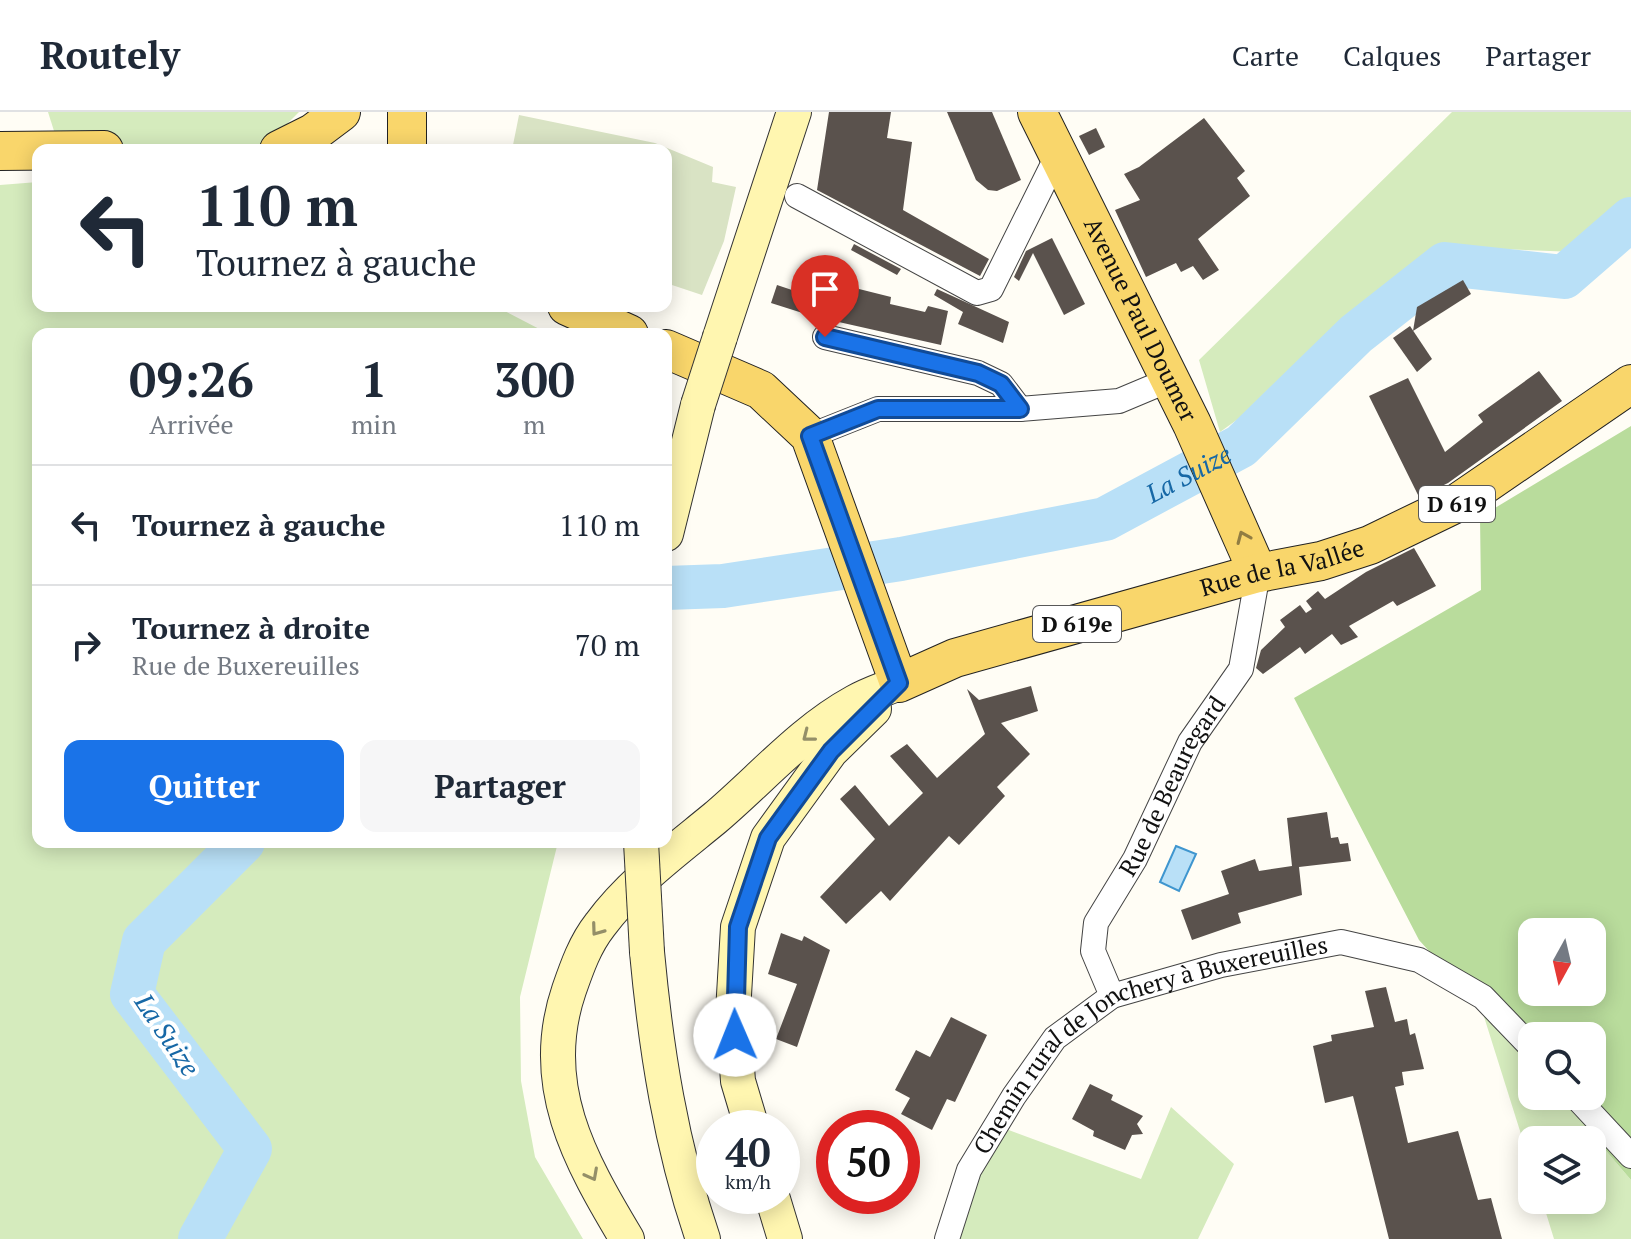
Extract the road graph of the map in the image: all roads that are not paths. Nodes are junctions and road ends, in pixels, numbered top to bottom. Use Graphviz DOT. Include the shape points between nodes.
graph roads {
  1 [pos="341,112"];
  2 [pos="407,112"];
  3 [pos="794,112"];
  4 [pos="1037,112"];
  5 [pos="291,144"];
  6 [pos="407,144"];
  7 [pos="0,151"];
  8 [pos="32,151"];
  9 [pos="1057,156"];
  10 [pos="797,196"];
  11 [pos="580,312"];
  12 [pos="616,328"];
  13 [pos="825,337"];
  14 [pos="672,352"];
  15 [pos="1169,380"];
  16 [pos="1631,384"];
  17 [pos="1020,409"];
  18 [pos="810,436"];
  19 [pos="672,510"];
  20 [pos="1258,573"];
  21 [pos="899,683"];
  22 [pos="641,848"];
  23 [pos="1112,996"];
  24 [pos="1518,1033"];
  25 [pos="747,1110"];
  26 [pos="1588,1110"];
  27 [pos="1631,1156"];
  28 [pos="777,1214"];
  29 [pos="627,1239"];
  30 [pos="703,1239"];
  31 [pos="785,1239"];
  32 [pos="947,1239"];
  1 -- 5 [label="main road"];
  2 -- 6 [label="main road"];
  3 -- 19 [label="main road, bridge" via="698,405"];
  4 -- 9 [label="main road, Avenue Paul Doumer"];
  7 -- 8 [label="main road"];
  9 -- 10 [label="street" via="991,289 977,293"];
  9 -- 15 [label="main road, Avenue Paul Doumer"];
  11 -- 12 [label="main road"];
  13 -- 17 [label="street" via="978,373 1001,384"];
  14 -- 18 [label="main road" via="761,390"];
  15 -- 17 [label="street" via="1119,401"];
  20 -- 15 [label="main road, Avenue Paul Doumer, one-way"];
  16 -- 20 [label="main road, Rue de la Vallée / D 619" via="1423,521 1321,561"];
  17 -- 18 [label="street" via="878,409"];
  18 -- 21 [label="main road"];
  20 -- 21 [label="main road, Rue de la Vallée / D 619e" via="955,658"];
  20 -- 23 [label="street, Rue de Beauregard" via="1241,669 1190,742 1135,859 1096,923 1093,951"];
  21 -- 25 [label="main road" via="831,751 768,838 738,927 734,1026 738,1081"];
  21 -- 29 [label="main road, one-way" via="855,702 805,737 667,855 601,923 585,947 561,1015 555,1050 559,1091 574,1141"];
  22 -- 30 [label="main road, bridge" via="654,1022 673,1137"];
  23 -- 24 [label="street, Chemin rural de Jonchery à Buxereuilles" via="1221,965 1341,942 1419,960 1483,997"];
  23 -- 32 [label="street, Chemin rural de Jonchery à Buxereuilles" via="1055,1038 1014,1096 969,1170"];
  26 -- 27 [label="street"];
  28 -- 31 [label="main road"];
}
